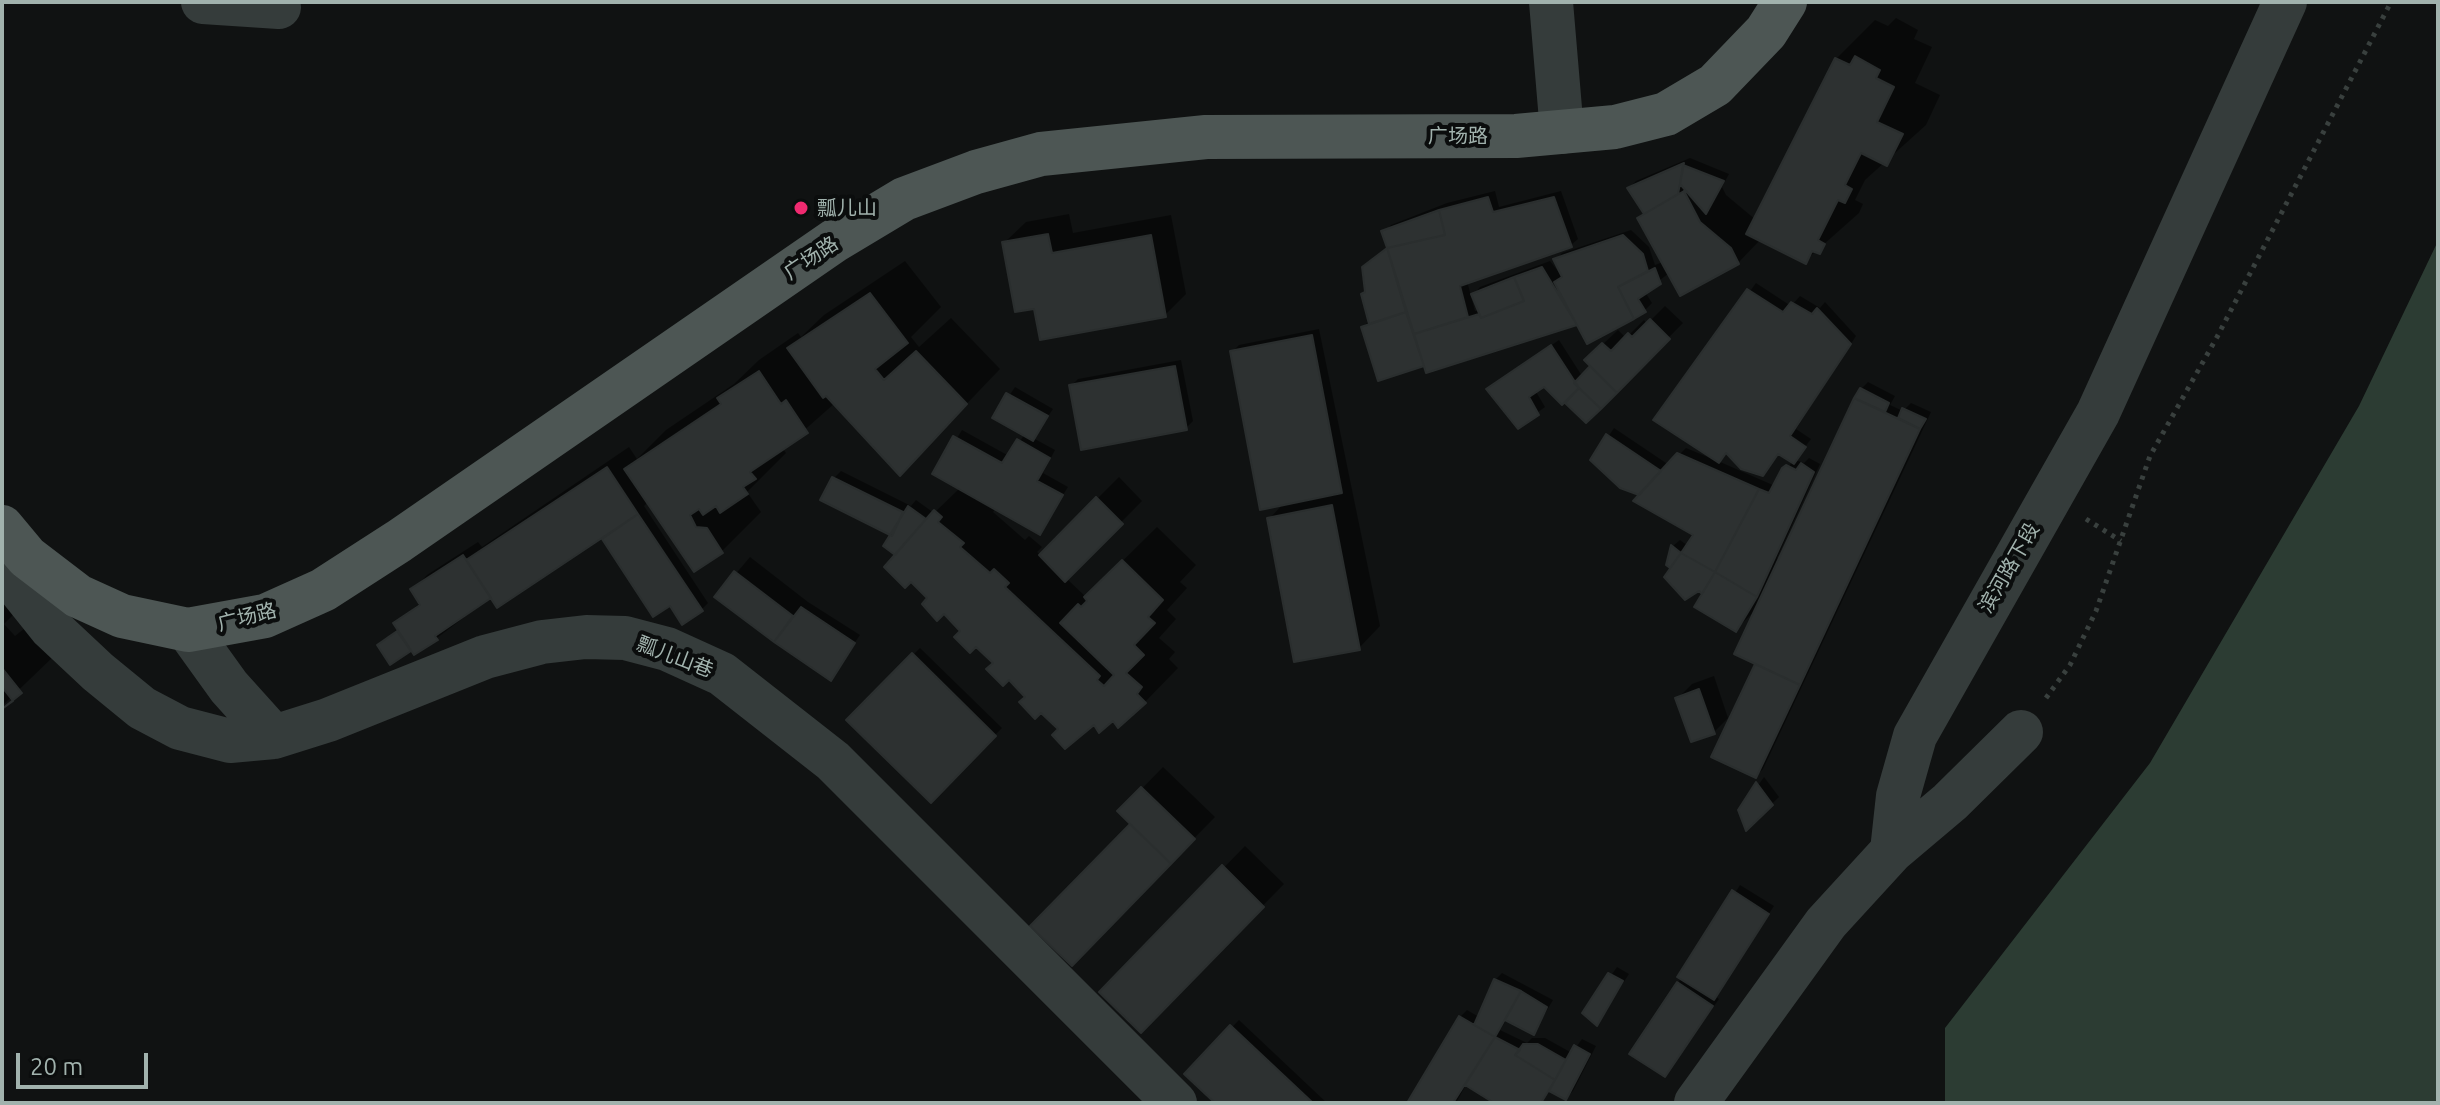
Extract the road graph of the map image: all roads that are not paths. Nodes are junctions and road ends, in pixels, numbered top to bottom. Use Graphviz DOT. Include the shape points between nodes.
graph roads {
  1 [pos="203,2"];
  2 [pos="1551,2"];
  3 [pos="1785,2"];
  4 [pos="2285,2"];
  5 [pos="279,7"];
  6 [pos="1562,132"];
  7 [pos="2,527"];
  8 [pos="2,554"];
  9 [pos="188,630"];
  10 [pos="2021,732"];
  11 [pos="274,737"];
  12 [pos="1892,851"];
  13 [pos="1175,1103"];
  14 [pos="1696,1103"];
  1 -- 5 [label="street"];
  2 -- 6 [label="street"];
  3 -- 6 [label="main road, 广场路" via="1766,32 1715,85 1666,114 1615,127"];
  4 -- 12 [label="street, 滨河路下段" via="2098,413 1915,736 1898,796"];
  6 -- 9 [label="main road, 广场路" via="1206,137 1041,154 976,172 904,199 834,241 323,590 265,616"];
  7 -- 9 [label="main road, 广场路" via="27,557 78,596 122,616"];
  8 -- 11 [label="street, 瓢儿山巷" via="19,588 51,628 142,708 180,728 230,741"];
  9 -- 11 [label="street"];
  10 -- 12 [label="street"];
  11 -- 13 [label="street, 瓢儿山巷" via="485,657 542,642 625,638 667,649 722,674 833,761"];
  12 -- 14 [label="street" via="1826,923"];
}
